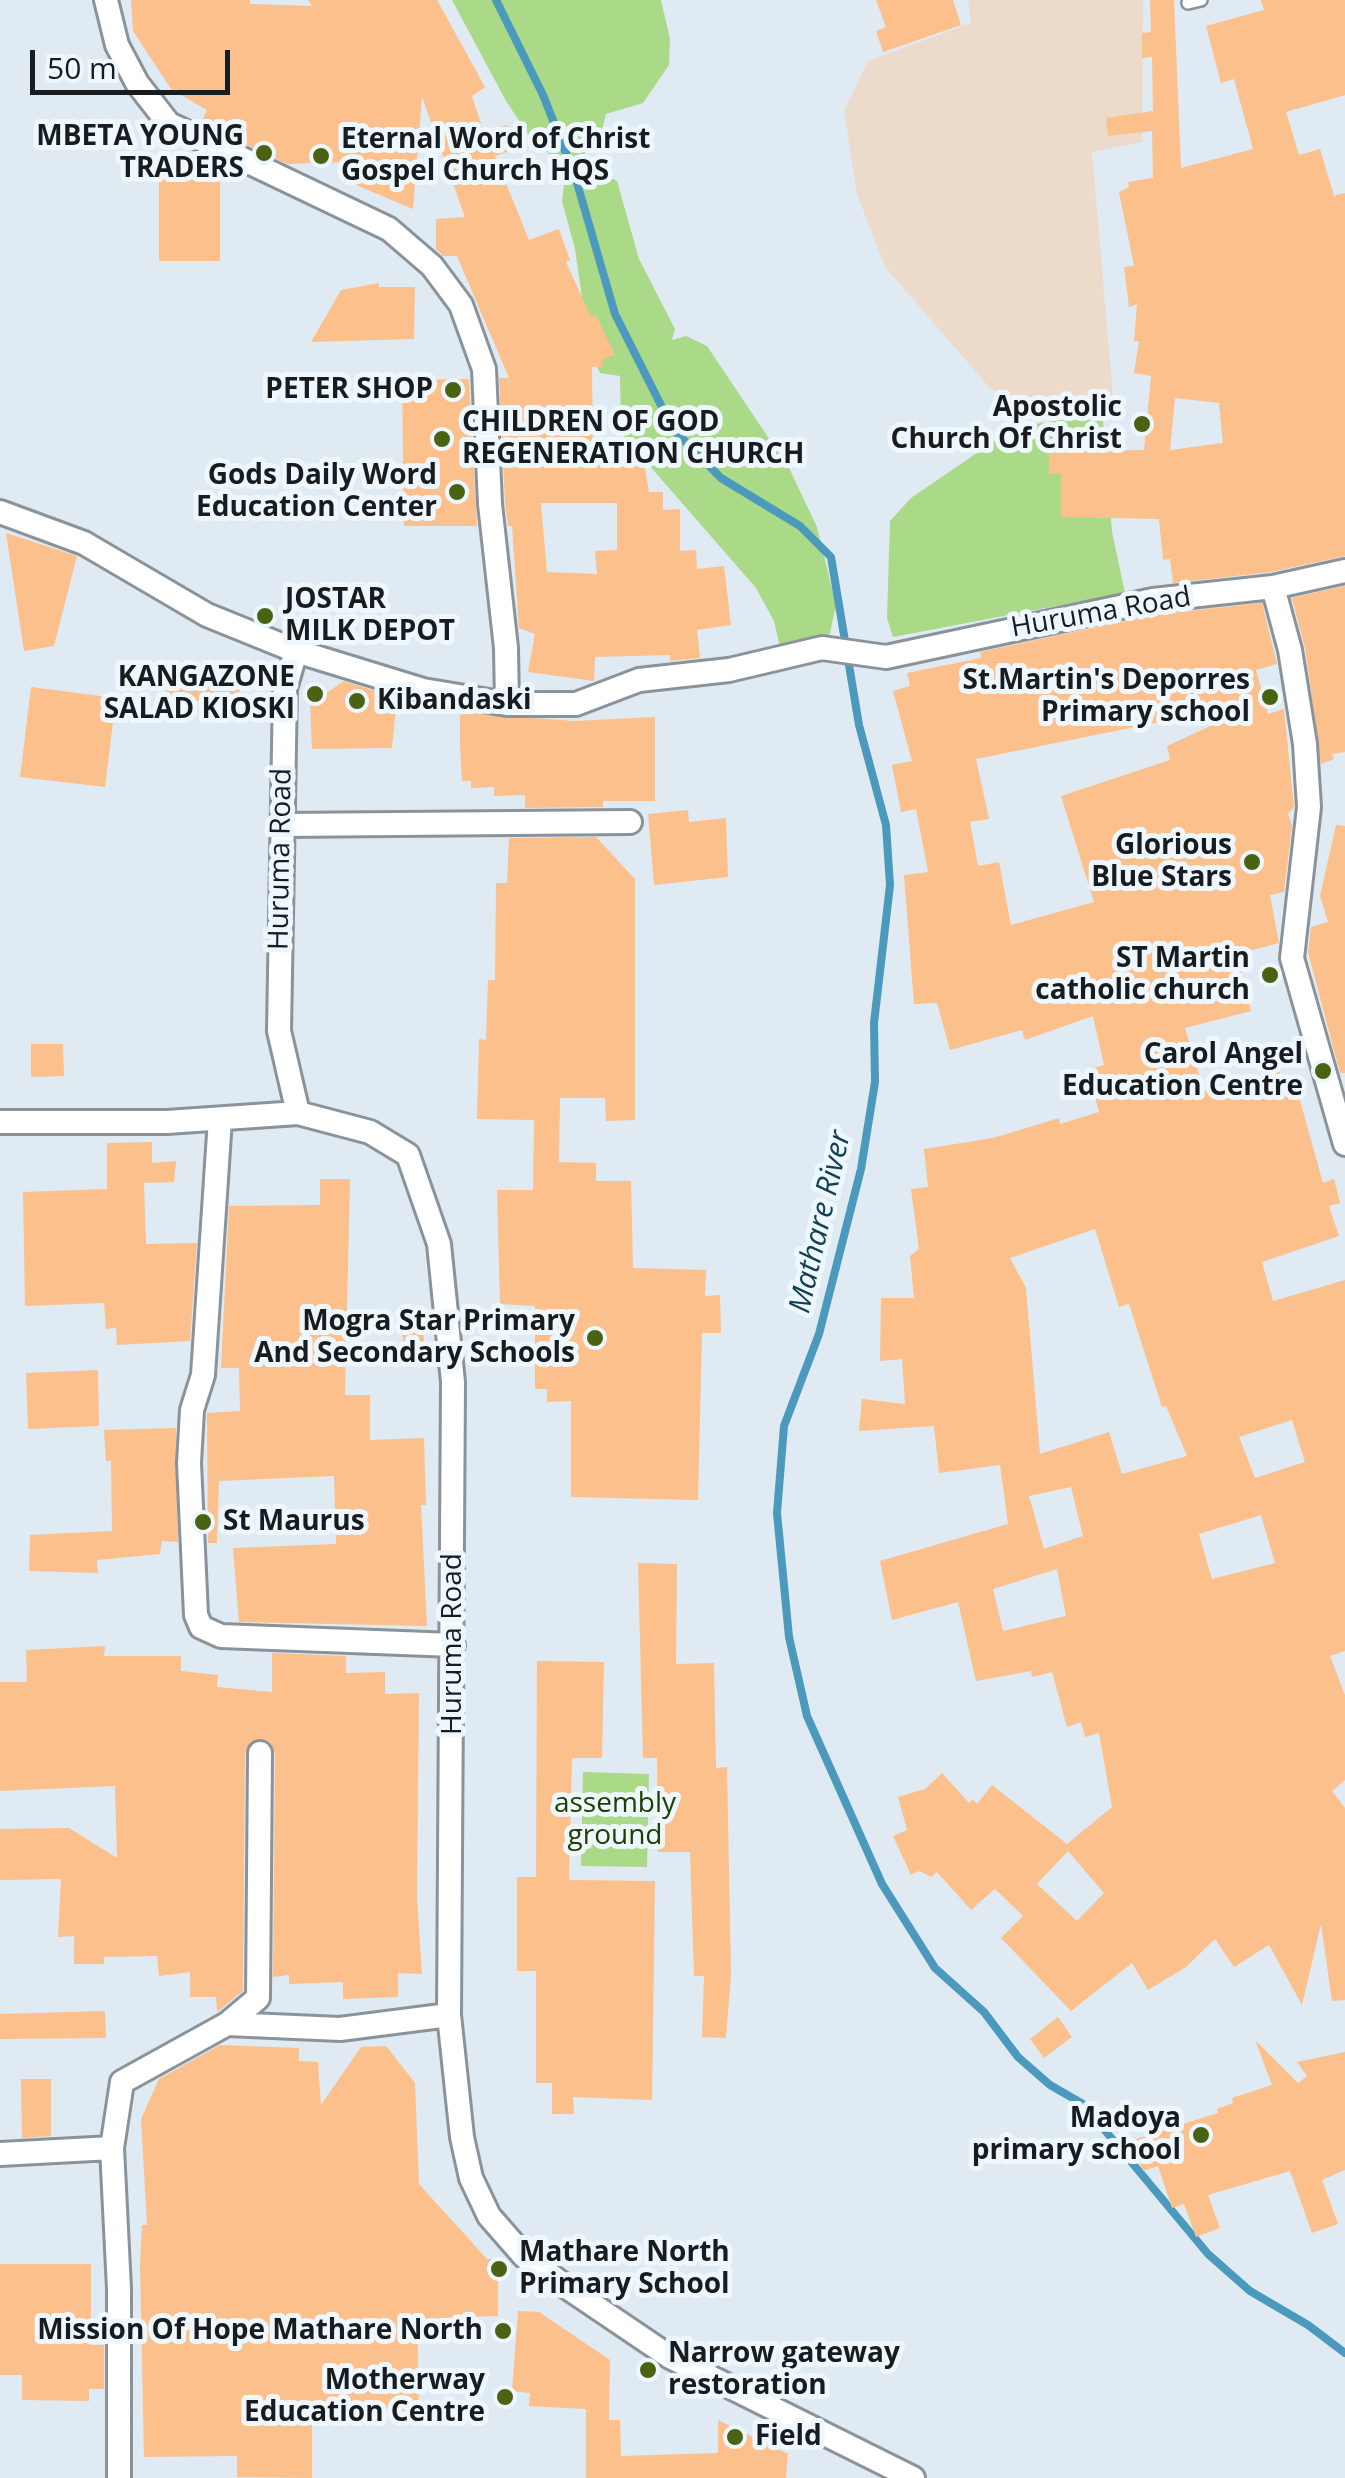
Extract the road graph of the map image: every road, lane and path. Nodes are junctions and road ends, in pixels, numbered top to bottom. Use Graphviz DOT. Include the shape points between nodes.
graph roads {
  1 [pos="106,0"];
  2 [pos="0,512"];
  3 [pos="1345,572"];
  4 [pos="1273,588"];
  5 [pos="296,651"];
  6 [pos="506,704"];
  7 [pos="630,822"];
  8 [pos="281,825"];
  9 [pos="298,1113"];
  10 [pos="220,1119"];
  11 [pos="0,1122"];
  12 [pos="1345,1144"];
  13 [pos="453,1645"];
  14 [pos="260,1754"];
  15 [pos="449,2015"];
  16 [pos="227,2024"];
  17 [pos="112,2148"];
  18 [pos="0,2154"];
  19 [pos="119,2478"];
  20 [pos="913,2478"];
  1 -- 6 [label="street" via="116,44 170,124 389,230 432,266 460,305 484,369"];
  2 -- 5 [label="street" via="84,543 207,614"];
  3 -- 4 [label="street, Huruma Road"];
  4 -- 6 [label="street, Huruma Road" via="1153,600 886,657 822,648 730,670 639,680 576,704"];
  4 -- 12 [label="street" via="1290,650 1309,807 1292,958"];
  5 -- 6 [label="street" via="423,690"];
  5 -- 8 [label="street, Huruma Road" via="285,690"];
  7 -- 8 [label="street"];
  8 -- 9 [label="street, Huruma Road" via="279,1031"];
  9 -- 10 [label="street"];
  9 -- 13 [label="street, Huruma Road" via="370,1132 408,1155 439,1244 453,1382"];
  10 -- 11 [label="street"];
  10 -- 13 [label="street" via="203,1375 192,1410 189,1463 196,1614 202,1627 221,1636"];
  13 -- 15 [label="street, Huruma Road"];
  14 -- 16 [label="street" via="260,1983 252,2006"];
  15 -- 16 [label="street" via="340,2029"];
  15 -- 20 [label="street, Huruma Road" via="471,2178 489,2216 524,2256 670,2357"];
  16 -- 17 [label="street" via="122,2082"];
  17 -- 18 [label="street"];
  17 -- 19 [label="street" via="120,2289"];
}
